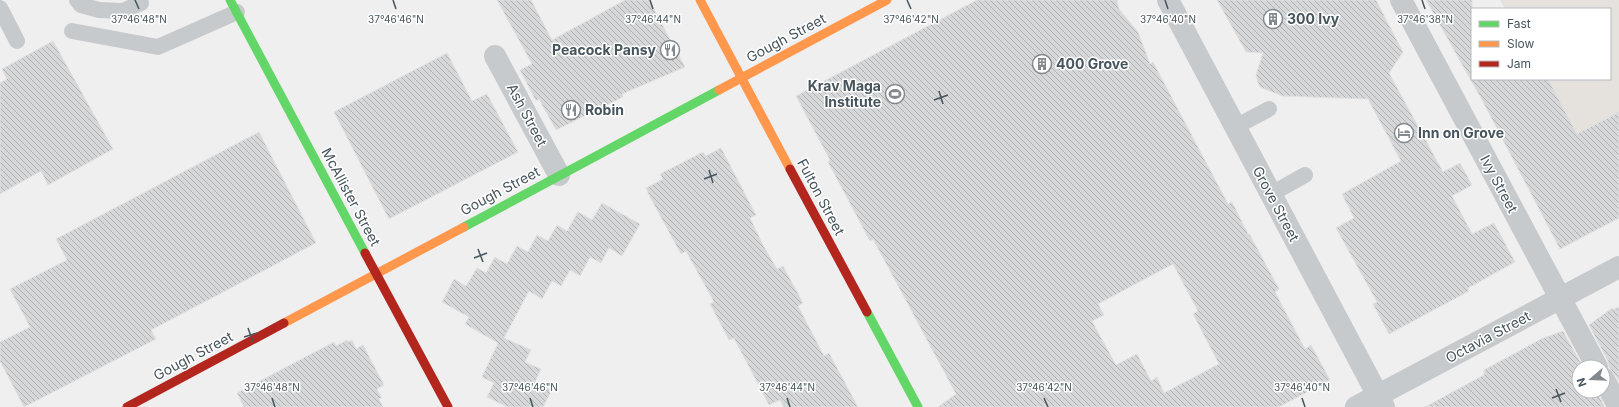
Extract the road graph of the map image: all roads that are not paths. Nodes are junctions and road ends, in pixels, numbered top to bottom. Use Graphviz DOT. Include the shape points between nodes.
graph roads {
  1 [pos="77,0"];
  2 [pos="140,0"];
  3 [pos="700,0"];
  4 [pos="887,0"];
  5 [pos="1168,0"];
  6 [pos="1401,0"];
  7 [pos="234,6"];
  8 [pos="0,8"];
  9 [pos="72,31"];
  10 [pos="17,41"];
  11 [pos="495,56"];
  12 [pos="742,78"];
  13 [pos="1269,109"];
  14 [pos="1236,128"];
  15 [pos="1305,175"];
  16 [pos="559,176"];
  17 [pos="1271,194"];
  18 [pos="1619,267"];
  19 [pos="376,274"];
  20 [pos="1561,298"];
  21 [pos="1593,359"];
  22 [pos="1611,392"];
  23 [pos="1381,401"];
  24 [pos="126,407"];
  25 [pos="448,407"];
  26 [pos="918,407"];
  27 [pos="1356,407"];
  28 [pos="1619,407"];
  1 -- 2 [label="lane" via="80,5 99,10 123,11 141,3"];
  3 -- 12 [label="street, Fulton Street"];
  4 -- 12 [label="street, Gough Street"];
  5 -- 14 [label="street, Grove Street"];
  6 -- 20 [label="street, Ivy Street"];
  7 -- 9 [label="lane" via="158,47"];
  7 -- 19 [label="street, McAllister Street"];
  8 -- 10 [label="lane"];
  11 -- 16 [label="street, Ash Street"];
  12 -- 16 [label="street, Gough Street"];
  12 -- 26 [label="street, Fulton Street"];
  13 -- 14 [label="lane"];
  14 -- 17 [label="street, Grove Street"];
  15 -- 17 [label="lane"];
  16 -- 19 [label="street, Gough Street"];
  17 -- 23 [label="street, Grove Street"];
  18 -- 20 [label="street, Octavia Street"];
  19 -- 24 [label="street, Gough Street"];
  19 -- 25 [label="street, McAllister Street"];
  20 -- 21 [label="street, Ivy Street"];
  20 -- 23 [label="street, Octavia Street"];
  22 -- 28 [label="street"];
  23 -- 27 [label="street, Octavia Street"];
}
